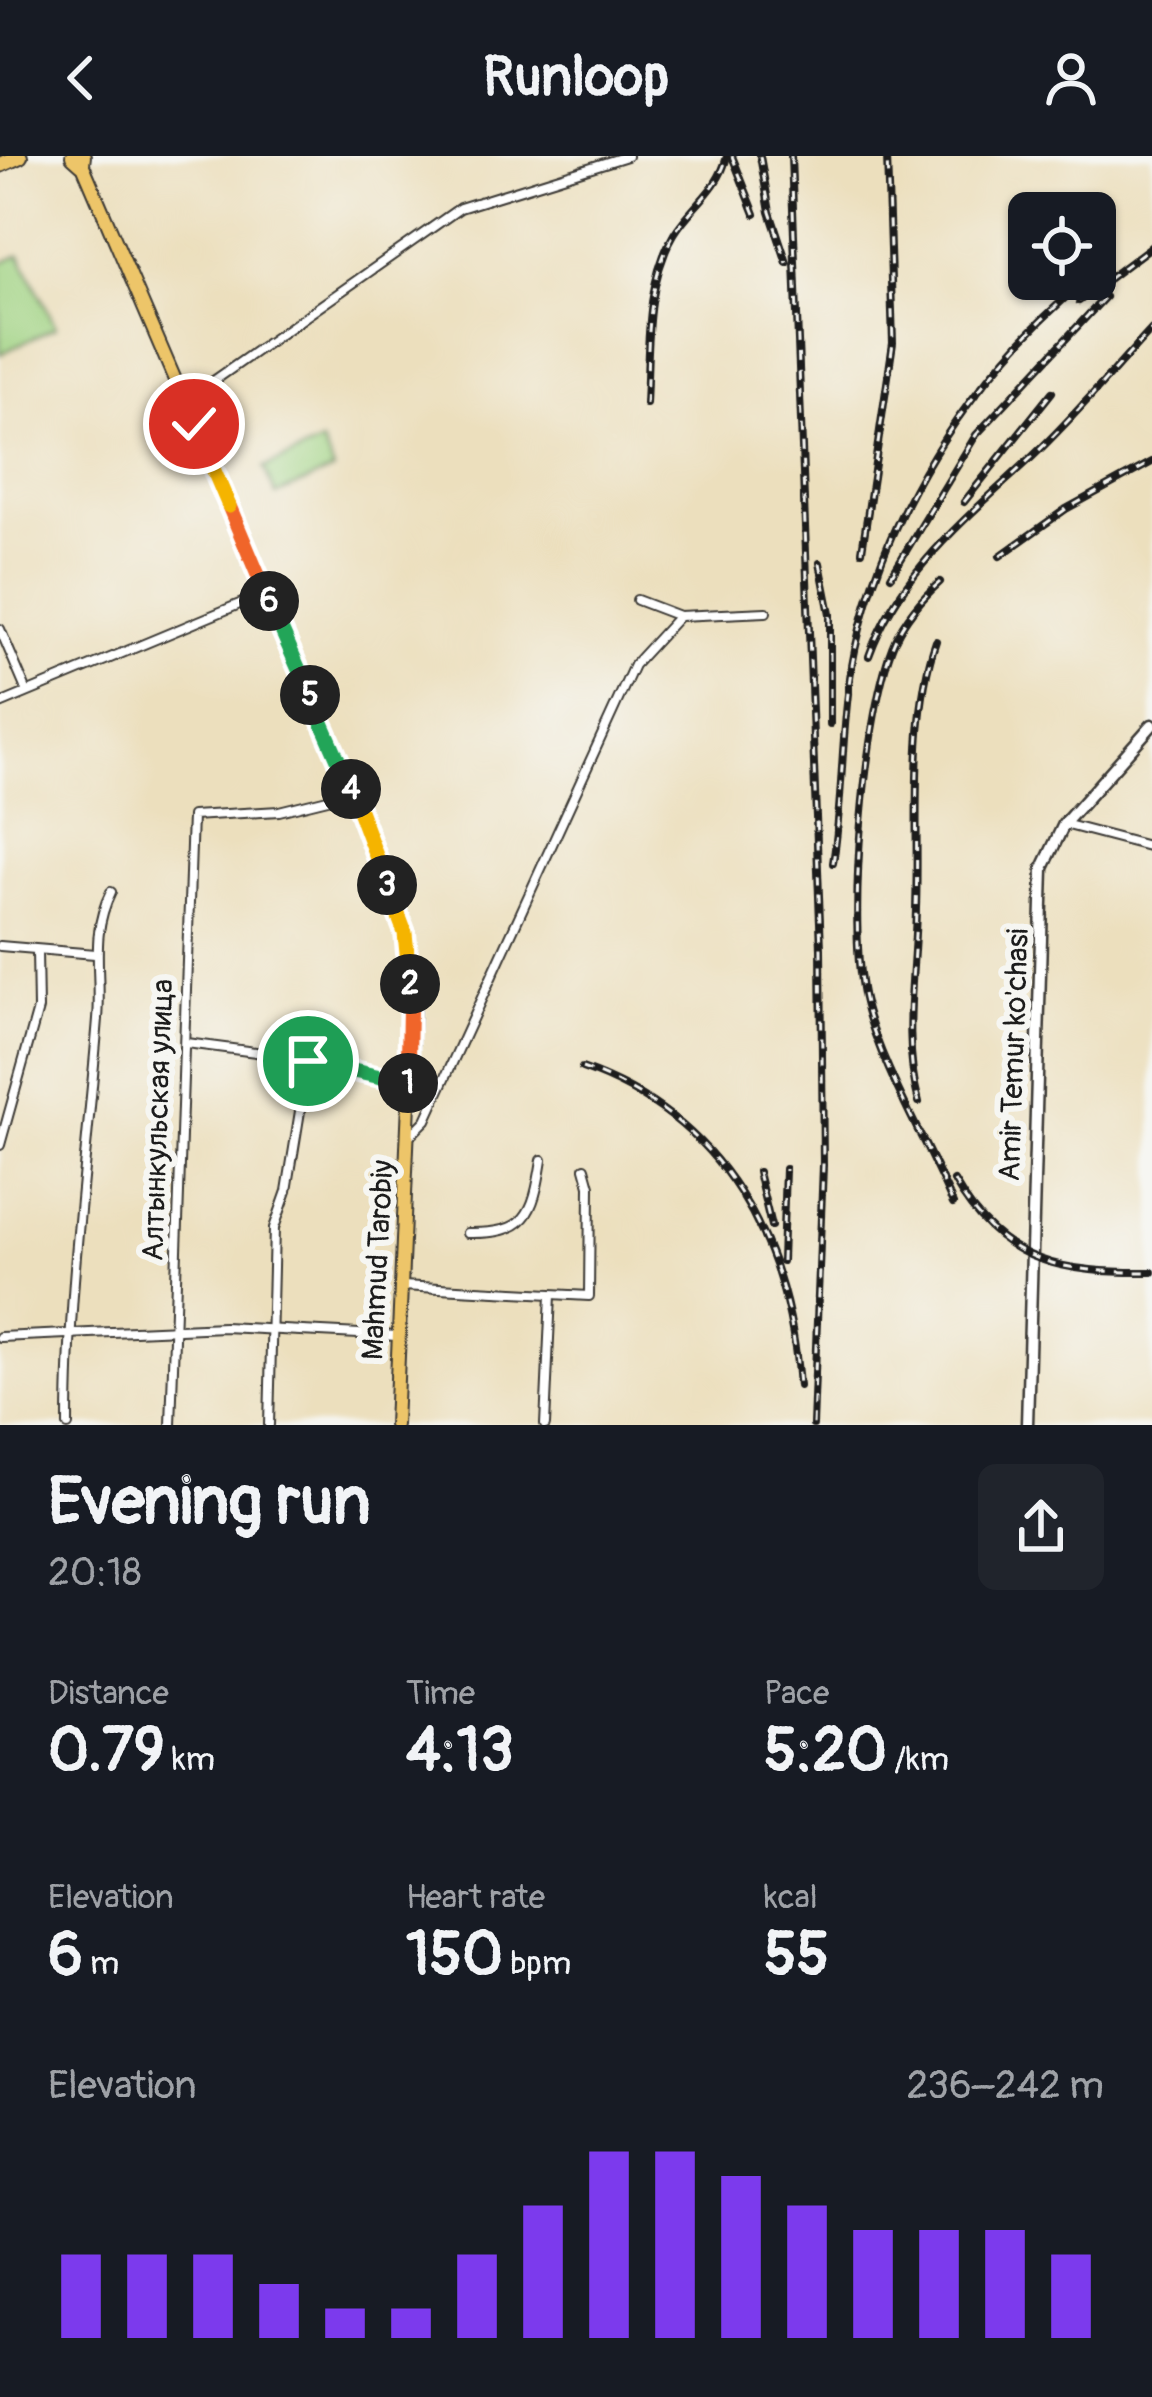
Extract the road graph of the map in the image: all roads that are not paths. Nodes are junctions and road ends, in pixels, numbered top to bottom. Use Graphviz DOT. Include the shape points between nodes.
graph roads {
  1 [pos="20,156"];
  2 [pos="627,156"];
  3 [pos="79,158"];
  4 [pos="0,165"];
  5 [pos="184,401"];
  6 [pos="266,593"];
  7 [pos="638,600"];
  8 [pos="766,612"];
  9 [pos="679,616"];
  10 [pos="0,629"];
  11 [pos="27,692"];
  12 [pos="0,704"];
  13 [pos="1152,725"];
  14 [pos="352,793"];
  15 [pos="1064,824"];
  16 [pos="1152,848"];
  17 [pos="111,892"];
  18 [pos="0,946"];
  19 [pos="37,951"];
  20 [pos="95,953"];
  21 [pos="186,1043"];
  22 [pos="308,1061"];
  23 [pos="411,1083"];
  24 [pos="409,1137"];
  25 [pos="0,1145"];
  26 [pos="542,1160"];
  27 [pos="585,1168"];
  28 [pos="467,1233"];
  29 [pos="400,1286"];
  30 [pos="551,1294"];
  31 [pos="177,1328"];
  32 [pos="273,1330"];
  33 [pos="72,1333"];
  34 [pos="398,1336"];
  35 [pos="0,1337"];
  36 [pos="68,1425"];
  37 [pos="171,1425"];
  38 [pos="269,1425"];
  39 [pos="394,1425"];
  40 [pos="545,1425"];
  41 [pos="1027,1425"];
  1 -- 4 [label="highway"];
  2 -- 5 [label="street" via="460,208"];
  3 -- 5 [label="main road, Mahmud Tarobiy"];
  5 -- 6 [label="main road, Mahmud Tarobiy"];
  6 -- 11 [label="street"];
  6 -- 14 [label="main road, Mahmud Tarobiy"];
  7 -- 9 [label="street"];
  8 -- 9 [label="street"];
  9 -- 24 [label="street" via="634,665 426,1120"];
  10 -- 11 [label="street"];
  11 -- 12 [label="street"];
  13 -- 15 [label="street, Amir Temur ko'chasi"];
  14 -- 21 [label="street, Алтынкульская улица" via="279,811 192,816"];
  14 -- 23 [label="main road, Mahmud Tarobiy" via="405,933"];
  15 -- 16 [label="street"];
  15 -- 41 [label="street, Amir Temur ko'chasi" via="1043,868"];
  17 -- 20 [label="street" via="97,920"];
  18 -- 19 [label="street"];
  19 -- 20 [label="street"];
  19 -- 25 [label="street" via="38,1009"];
  20 -- 33 [label="street" via="99,1008"];
  21 -- 22 [label="street"];
  21 -- 31 [label="street, Алтынкульская улица"];
  22 -- 23 [label="street"];
  22 -- 32 [label="street" via="274,1228"];
  23 -- 24 [label="main road, Mahmud Tarobiy"];
  24 -- 29 [label="main road, Mahmud Tarobiy"];
  26 -- 28 [label="street" via="532,1209 519,1224"];
  27 -- 30 [label="street" via="590,1296"];
  29 -- 30 [label="street"];
  29 -- 34 [label="main road, Mahmud Tarobiy"];
  30 -- 40 [label="street"];
  31 -- 32 [label="street"];
  31 -- 33 [label="street"];
  31 -- 37 [label="street, Алтынкульская улица"];
  32 -- 34 [label="street"];
  32 -- 38 [label="street"];
  33 -- 35 [label="street"];
  33 -- 36 [label="street"];
  34 -- 39 [label="main road, Mahmud Tarobiy"];
}
